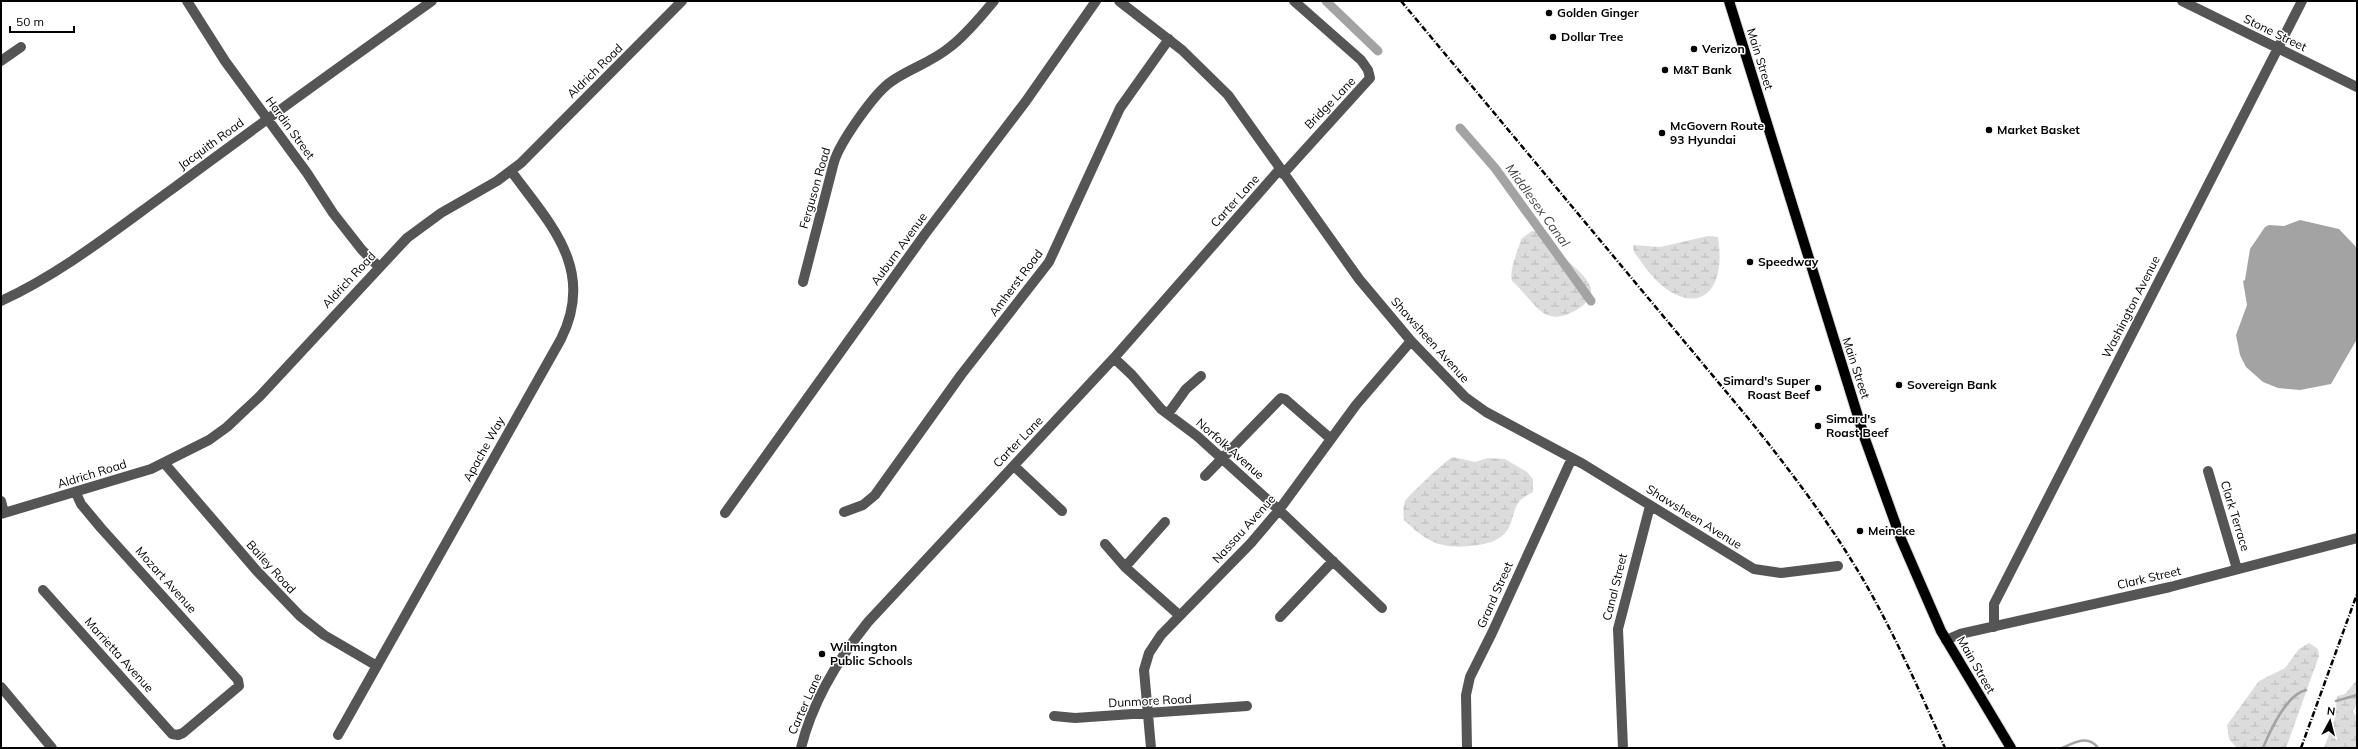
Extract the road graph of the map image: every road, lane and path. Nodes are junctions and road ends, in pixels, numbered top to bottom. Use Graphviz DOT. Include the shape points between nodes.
graph roads {
  1 [pos="187,1"];
  2 [pos="432,1"];
  3 [pos="682,1"];
  4 [pos="994,1"];
  5 [pos="1096,1"];
  6 [pos="1119,1"];
  7 [pos="1294,1"];
  8 [pos="1729,1"];
  9 [pos="2182,1"];
  10 [pos="2302,1"];
  11 [pos="1169,39"];
  12 [pos="21,46"];
  13 [pos="2278,48"];
  14 [pos="1,61"];
  15 [pos="2357,87"];
  16 [pos="268,119"];
  17 [pos="511,171"];
  18 [pos="1282,172"];
  19 [pos="379,266"];
  20 [pos="803,282"];
  21 [pos="1,301"];
  22 [pos="1411,341"];
  23 [pos="1114,358"];
  24 [pos="1201,376"];
  25 [pos="1168,414"];
  26 [pos="1331,439"];
  27 [pos="1222,458"];
  28 [pos="1572,458"];
  29 [pos="165,464"];
  30 [pos="1014,466"];
  31 [pos="2208,471"];
  32 [pos="1205,476"];
  33 [pos="76,493"];
  34 [pos="1,501"];
  35 [pos="1650,506"];
  36 [pos="1279,510"];
  37 [pos="1062,511"];
  38 [pos="844,512"];
  39 [pos="725,513"];
  40 [pos="3,514"];
  41 [pos="1165,522"];
  42 [pos="2357,538"];
  43 [pos="1105,544"];
  44 [pos="1333,561"];
  45 [pos="1838,566"];
  46 [pos="1125,567"];
  47 [pos="2237,570"];
  48 [pos="43,590"];
  49 [pos="1382,608"];
  50 [pos="1179,615"];
  51 [pos="1280,617"];
  52 [pos="1994,627"];
  53 [pos="1946,640"];
  54 [pos="377,666"];
  55 [pos="1,687"];
  56 [pos="1247,706"];
  57 [pos="1147,714"];
  58 [pos="1054,716"];
  59 [pos="176,735"];
  60 [pos="338,735"];
  61 [pos="52,748"];
  62 [pos="800,748"];
  63 [pos="1151,748"];
  64 [pos="1468,748"];
  65 [pos="1623,748"];
  66 [pos="2011,748"];
  1 -- 16 [label="street, Hardin Street" via="225,61"];
  2 -- 16 [label="street, Jacquith Road"];
  3 -- 17 [label="street, Aldrich Road"];
  4 -- 20 [label="street, Ferguson Road" via="951,47 885,86 841,146 834,162"];
  5 -- 39 [label="street, Auburn Avenue"];
  6 -- 11 [label="street, Shawsheen Avenue"];
  7 -- 18 [label="street, Bridge Lane" via="1361,60 1370,78"];
  8 -- 53 [label="main road, Main Street" via="1865,439 1908,558"];
  9 -- 13 [label="street, Stone Street"];
  10 -- 13 [label="street, Washington Avenue"];
  11 -- 18 [label="street, Shawsheen Avenue" via="1206,71 1228,95"];
  11 -- 38 [label="street, Amherst Road" via="1120,108 1049,262 961,375 875,494 863,505"];
  12 -- 14 [label="street"];
  13 -- 15 [label="street, Stone Street"];
  13 -- 52 [label="street, Washington Avenue" via="1994,604"];
  16 -- 19 [label="street, Hardin Street" via="349,234"];
  16 -- 21 [label="street, Jacquith Road" via="60,268"];
  17 -- 19 [label="street, Aldrich Road" via="430,221 407,238"];
  17 -- 54 [label="street, Apache Way" via="563,244 573,277 571,312 561,339"];
  18 -- 22 [label="street, Shawsheen Avenue" via="1346,261"];
  18 -- 23 [label="street, Carter Lane"];
  19 -- 29 [label="street, Aldrich Road" via="260,396 227,427 204,444"];
  22 -- 26 [label="street, Nassau Avenue"];
  22 -- 28 [label="street, Shawsheen Avenue" via="1476,405"];
  23 -- 25 [label="street, Norfolk Avenue"];
  23 -- 30 [label="street, Carter Lane"];
  24 -- 25 [label="street" via="1186,389"];
  25 -- 27 [label="street, Norfolk Avenue"];
  26 -- 27 [label="street" via="1282,397"];
  26 -- 36 [label="street, Nassau Avenue"];
  27 -- 32 [label="street"];
  27 -- 36 [label="street, Norfolk Avenue"];
  28 -- 35 [label="street, Shawsheen Avenue"];
  28 -- 64 [label="street, Grand Street" via="1470,677 1466,695"];
  29 -- 33 [label="street, Aldrich Road"];
  29 -- 54 [label="street, Bailey Road" via="256,570 300,616 324,635"];
  30 -- 37 [label="street"];
  30 -- 62 [label="street, Carter Lane" via="901,585 858,635 839,663"];
  31 -- 47 [label="street, Clark Terrace"];
  33 -- 40 [label="street, Aldrich Road"];
  33 -- 59 [label="street, Mozart Avenue" via="81,504 101,528 240,684 183,733"];
  34 -- 40 [label="street"];
  35 -- 45 [label="street, Shawsheen Avenue" via="1754,569 1781,573"];
  35 -- 65 [label="street, Canal Street" via="1618,629"];
  36 -- 44 [label="street, Norfolk Avenue"];
  36 -- 50 [label="street, Nassau Avenue" via="1251,543"];
  41 -- 46 [label="street"];
  42 -- 47 [label="street, Clark Street"];
  43 -- 46 [label="street"];
  44 -- 49 [label="street, Norfolk Avenue"];
  44 -- 51 [label="street"];
  46 -- 50 [label="street"];
  47 -- 52 [label="street, Clark Street"];
  48 -- 59 [label="street, Marrietta Avenue" via="169,732"];
  50 -- 57 [label="street, Nassau Avenue" via="1154,644 1146,661 1144,679"];
  52 -- 53 [label="street, Clark Street" via="1960,634"];
  53 -- 66 [label="main road, Main Street"];
  54 -- 60 [label="street, Apache Way"];
  55 -- 61 [label="street"];
  56 -- 57 [label="street, Dunmore Road"];
  57 -- 58 [label="street, Dunmore Road" via="1067,718"];
  57 -- 63 [label="street, Nassau Avenue"];
}
